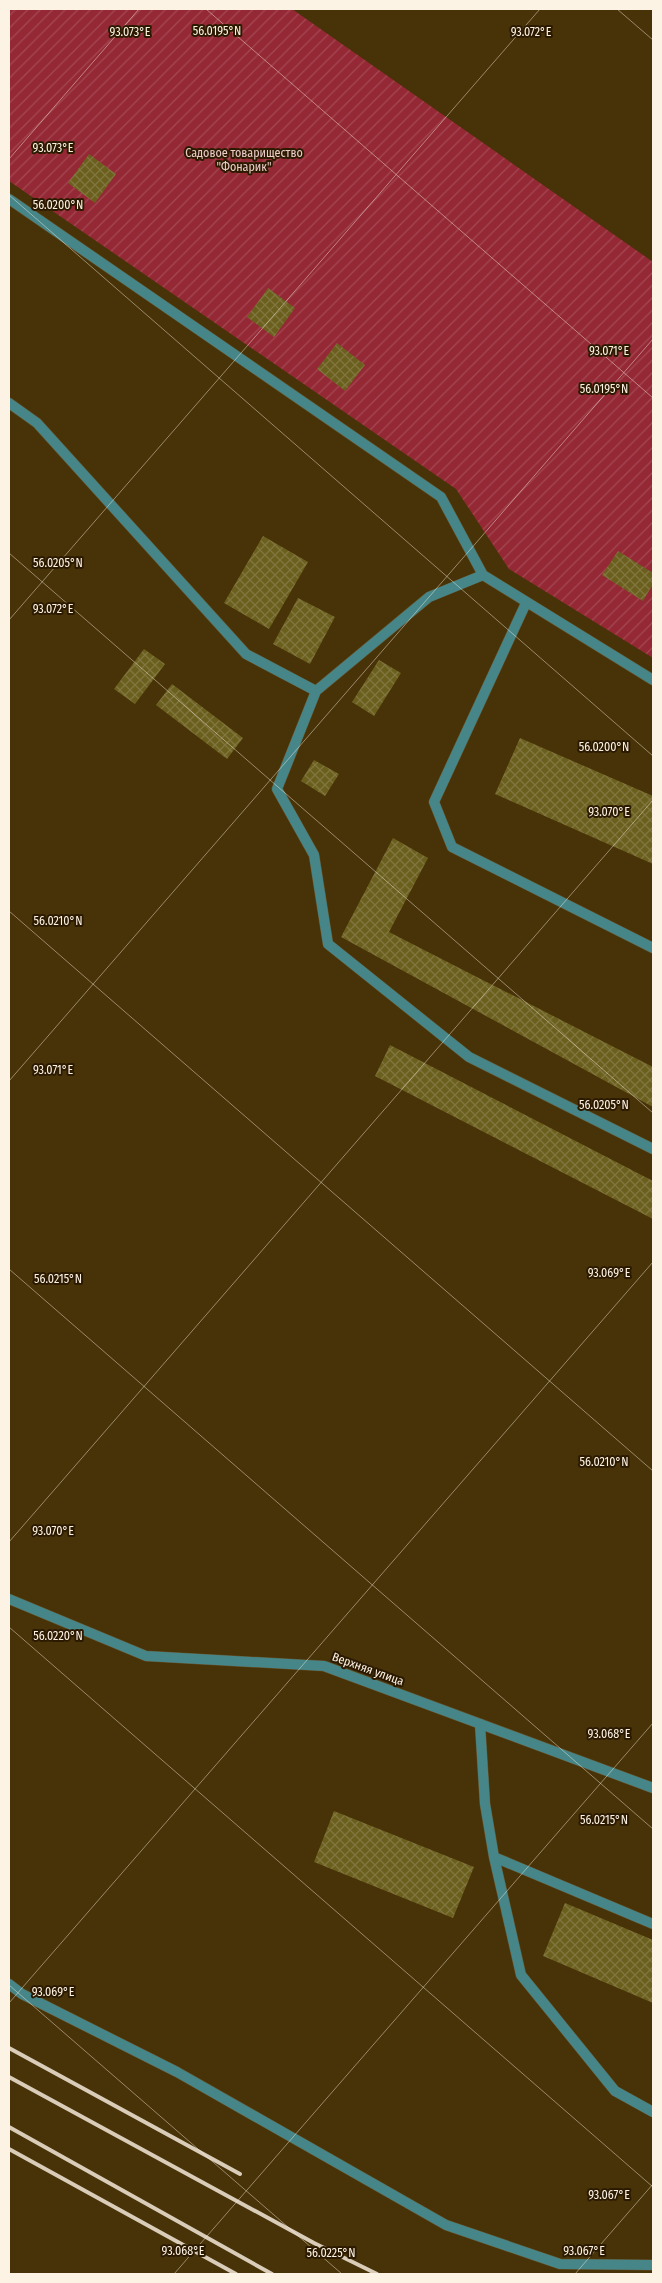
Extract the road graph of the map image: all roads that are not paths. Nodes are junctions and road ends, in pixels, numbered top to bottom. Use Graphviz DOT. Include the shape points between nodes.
graph roads {
  1 [pos="9,199"];
  2 [pos="9,403"];
  3 [pos="483,574"];
  4 [pos="526,603"];
  5 [pos="653,680"];
  6 [pos="316,691"];
  7 [pos="653,948"];
  8 [pos="653,1149"];
  9 [pos="9,1599"];
  10 [pos="480,1724"];
  11 [pos="653,1788"];
  12 [pos="494,1857"];
  13 [pos="653,1924"];
  14 [pos="9,1984"];
  15 [pos="653,2112"];
  16 [pos="653,2266"];
  1 -- 3 [label="street" via="440,497"];
  2 -- 6 [label="street" via="37,424 246,654"];
  3 -- 4 [label="street"];
  3 -- 6 [label="street" via="428,597"];
  4 -- 5 [label="street"];
  4 -- 7 [label="street" via="434,802 452,847"];
  6 -- 8 [label="street" via="277,789 314,855 328,944 469,1057"];
  9 -- 10 [label="street, Верхняя улица" via="146,1656 324,1666"];
  10 -- 11 [label="street, Верхняя улица"];
  10 -- 12 [label="street" via="485,1804"];
  12 -- 13 [label="street"];
  12 -- 15 [label="street" via="521,1975 615,2091"];
  14 -- 16 [label="street" via="22,1994 177,2072 446,2225 560,2264"];
}
